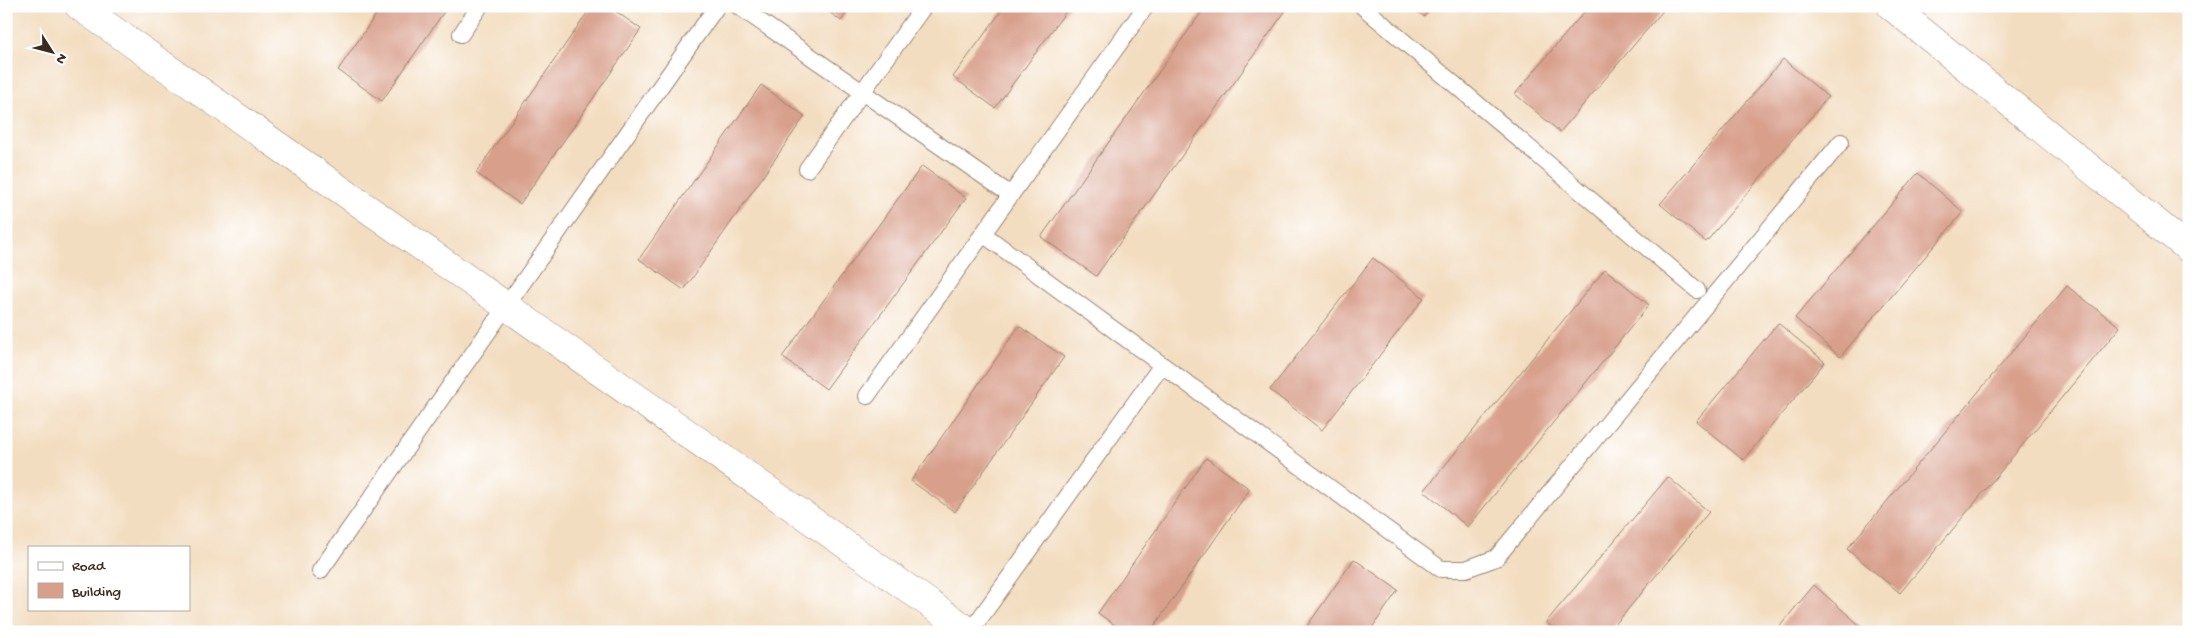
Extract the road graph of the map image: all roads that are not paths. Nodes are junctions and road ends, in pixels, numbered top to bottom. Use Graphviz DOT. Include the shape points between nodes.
graph roads {
  1 [pos="79,6"];
  2 [pos="480,6"];
  3 [pos="717,6"];
  4 [pos="738,6"];
  5 [pos="924,6"];
  6 [pos="1146,6"];
  7 [pos="1362,6"];
  8 [pos="1891,6"];
  9 [pos="461,34"];
  10 [pos="1841,142"];
  11 [pos="807,169"];
  12 [pos="1011,195"];
  13 [pos="983,234"];
  14 [pos="2189,249"];
  15 [pos="1697,290"];
  16 [pos="1162,364"];
  17 [pos="867,396"];
  18 [pos="320,571"];
  19 [pos="970,632"];
  1 -- 19 [label="street"];
  2 -- 9 [label="lane"];
  3 -- 18 [label="lane"];
  4 -- 12 [label="lane"];
  5 -- 11 [label="lane"];
  6 -- 12 [label="lane"];
  7 -- 15 [label="lane"];
  8 -- 14 [label="street"];
  10 -- 16 [label="lane" via="1496,558 1466,569 1441,569"];
  12 -- 17 [label="lane"];
  13 -- 16 [label="lane"];
  16 -- 19 [label="lane"];
}
